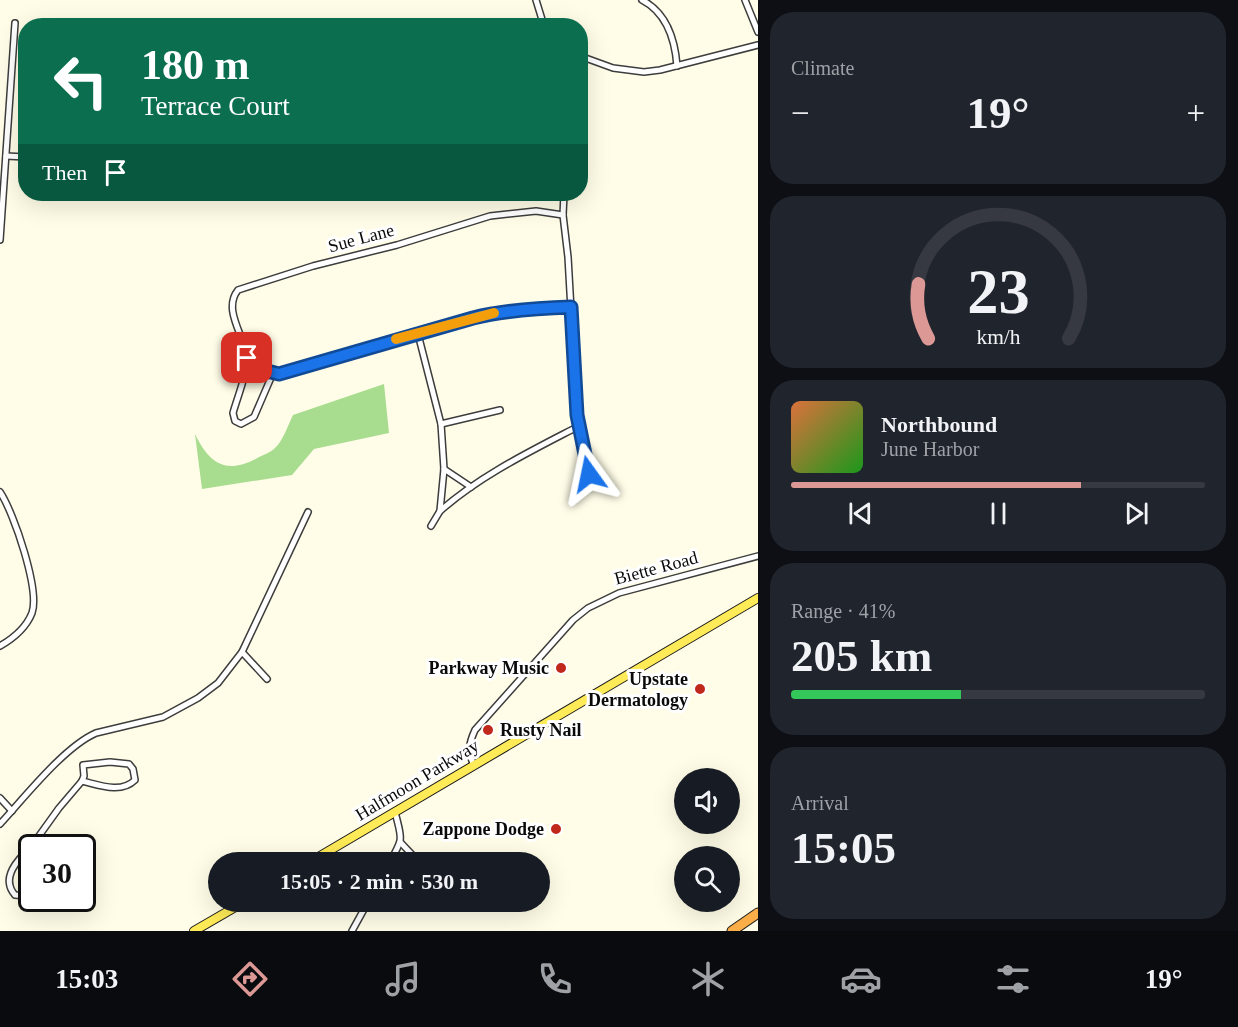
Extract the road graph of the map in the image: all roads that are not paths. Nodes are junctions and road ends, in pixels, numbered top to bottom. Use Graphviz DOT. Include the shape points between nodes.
graph roads {
  1 [pos="536,0"];
  2 [pos="642,0"];
  3 [pos="745,0"];
  4 [pos="542,18"];
  5 [pos="15,23"];
  6 [pos="758,32"];
  7 [pos="758,45"];
  8 [pos="588,59"];
  9 [pos="677,66"];
  10 [pos="0,108"];
  11 [pos="7,110"];
  12 [pos="6,156"];
  13 [pos="18,157"];
  14 [pos="563,201"];
  15 [pos="562,215"];
  16 [pos="0,240"];
  17 [pos="571,307"];
  18 [pos="418,334"];
  19 [pos="247,358"];
  20 [pos="273,374"];
  21 [pos="500,410"];
  22 [pos="441,424"];
  23 [pos="579,426"];
  24 [pos="444,469"];
  25 [pos="589,474"];
  26 [pos="471,487"];
  27 [pos="0,492"];
  28 [pos="440,511"];
  29 [pos="308,512"];
  30 [pos="431,526"];
  31 [pos="758,556"];
  32 [pos="758,598"];
  33 [pos="0,646"];
  34 [pos="242,652"];
  35 [pos="267,679"];
  36 [pos="474,765"];
  37 [pos="82,781"];
  38 [pos="0,798"];
  39 [pos="12,811"];
  40 [pos="395,812"];
  41 [pos="0,824"];
  42 [pos="40,834"];
  43 [pos="401,843"];
  44 [pos="327,852"];
  45 [pos="396,852"];
  46 [pos="410,852"];
  47 [pos="18,860"];
  48 [pos="18,895"];
  49 [pos="226,912"];
  50 [pos="362,912"];
  51 [pos="758,913"];
  52 [pos="194,931"];
  53 [pos="352,931"];
  54 [pos="732,931"];
  1 -- 4 [label="street"];
  2 -- 9 [label="street" via="662,14 675,46"];
  3 -- 6 [label="street"];
  5 -- 11 [label="street"];
  7 -- 9 [label="street"];
  8 -- 9 [label="street" via="635,72"];
  10 -- 11 [label="street"];
  11 -- 12 [label="street"];
  12 -- 13 [label="street"];
  12 -- 16 [label="street"];
  14 -- 15 [label="street"];
  15 -- 17 [label="street"];
  15 -- 19 [label="street, Sue Lane" via="536,211 490,216 243,288 235,294 232,309"];
  17 -- 18 [label="street" via="504,311"];
  17 -- 23 [label="street"];
  18 -- 20 [label="street"];
  18 -- 22 [label="street"];
  19 -- 20 [label="street"];
  19 -- 20 [label="street" via="233,413 236,421 241,424 254,417"];
  21 -- 22 [label="street"];
  22 -- 24 [label="street"];
  23 -- 25 [label="street"];
  23 -- 26 [label="street"];
  24 -- 26 [label="street"];
  24 -- 28 [label="street"];
  26 -- 28 [label="street"];
  27 -- 33 [label="street" via="25,558 34,600 26,624"];
  28 -- 30 [label="street"];
  29 -- 34 [label="street"];
  31 -- 36 [label="street, Biette Road" via="622,591 588,608 475,730 469,747"];
  32 -- 36 [label="main road, Halfmoon Parkway"];
  34 -- 35 [label="street"];
  34 -- 39 [label="street" via="218,683 182,708 85,738"];
  36 -- 40 [label="main road, Halfmoon Parkway"];
  37 -- 37 [label="street" via="121,788 135,780 135,775 129,764 83,765"];
  37 -- 42 [label="street"];
  38 -- 39 [label="street"];
  39 -- 41 [label="street"];
  40 -- 43 [label="street"];
  40 -- 44 [label="main road, Halfmoon Parkway"];
  43 -- 45 [label="street"];
  43 -- 46 [label="street"];
  47 -- 48 [label="street" via="9,877 10,886"];
  49 -- 52 [label="main road"];
  50 -- 53 [label="street"];
  51 -- 54 [label="highway"];
}
